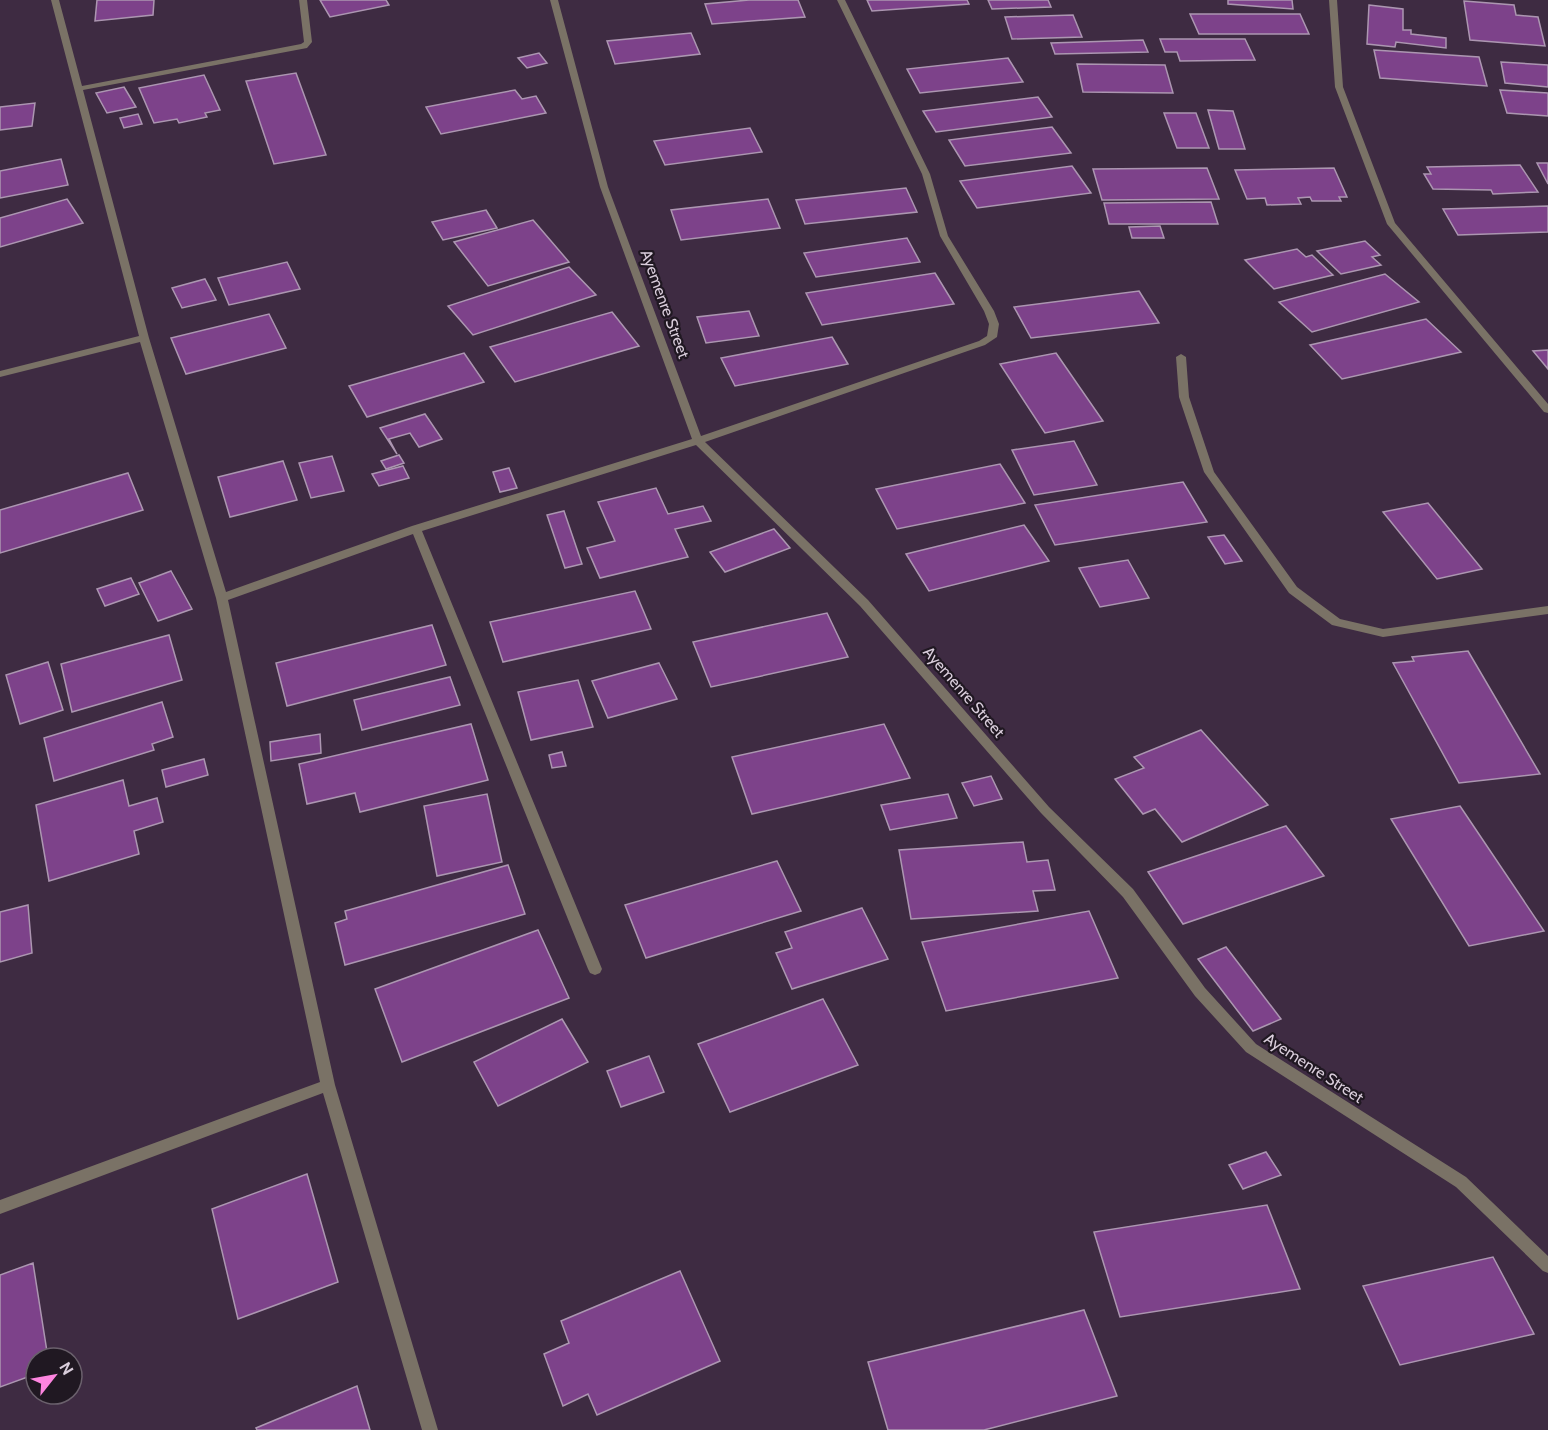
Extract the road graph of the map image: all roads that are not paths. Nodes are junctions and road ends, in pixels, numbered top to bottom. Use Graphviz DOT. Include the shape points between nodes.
graph roads {
  1 [pos="55,0"];
  2 [pos="303,0"];
  3 [pos="554,0"];
  4 [pos="842,0"];
  5 [pos="1333,0"];
  6 [pos="78,89"];
  7 [pos="144,338"];
  8 [pos="1181,357"];
  9 [pos="0,374"];
  10 [pos="1548,410"];
  11 [pos="698,441"];
  12 [pos="416,529"];
  13 [pos="222,598"];
  14 [pos="1548,610"];
  15 [pos="595,969"];
  16 [pos="328,1085"];
  17 [pos="0,1208"];
  18 [pos="1548,1266"];
  19 [pos="430,1430"];
  1 -- 6 [label="street"];
  2 -- 6 [label="street" via="308,42 304,46"];
  3 -- 11 [label="street, Ayemenre Street" via="604,187"];
  4 -- 11 [label="street" via="926,174 944,236 989,311 994,324 992,337"];
  5 -- 10 [label="street" via="1339,87 1391,224"];
  6 -- 7 [label="street"];
  7 -- 9 [label="street"];
  7 -- 13 [label="street"];
  8 -- 14 [label="street" via="1184,397 1209,472 1293,590 1336,622 1383,633"];
  11 -- 12 [label="street"];
  11 -- 18 [label="street, Ayemenre Street" via="864,603 1045,810 1128,893 1200,992 1251,1048 1461,1182"];
  12 -- 13 [label="street"];
  12 -- 15 [label="street"];
  13 -- 16 [label="street"];
  16 -- 17 [label="street"];
  16 -- 19 [label="street"];
}
